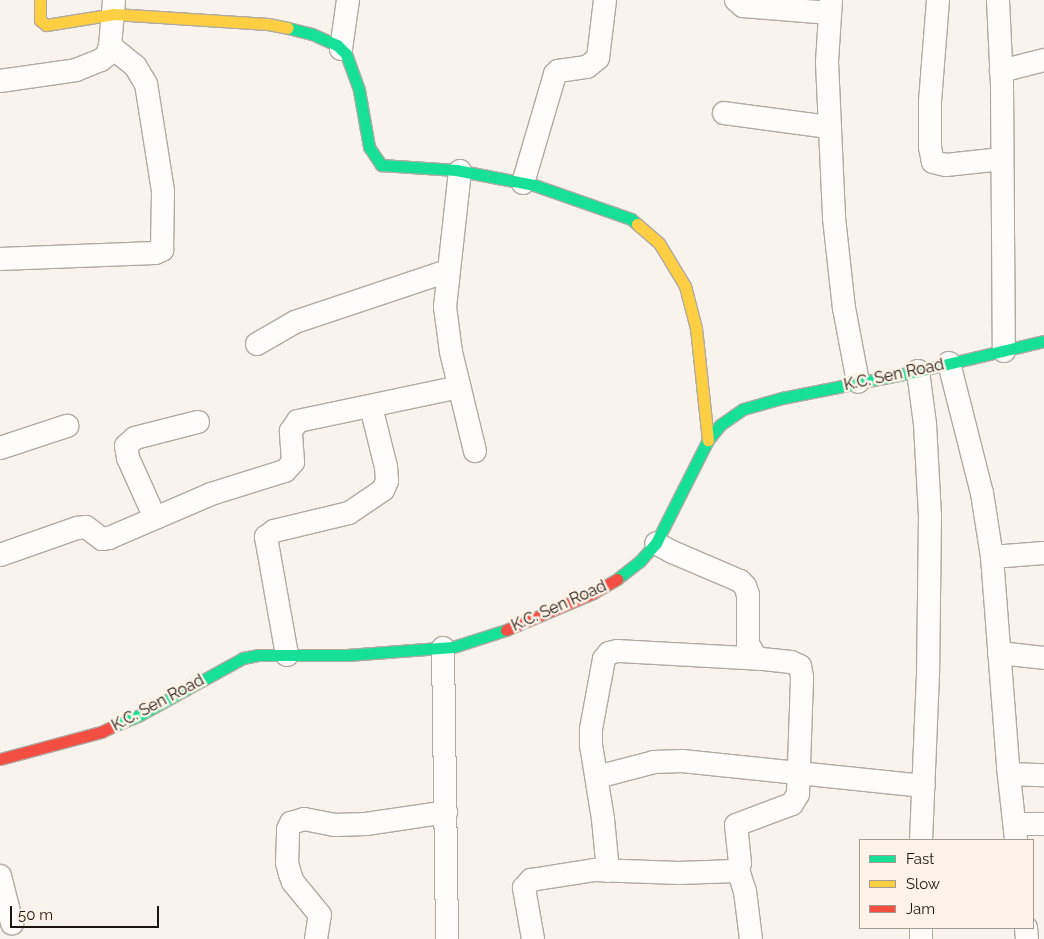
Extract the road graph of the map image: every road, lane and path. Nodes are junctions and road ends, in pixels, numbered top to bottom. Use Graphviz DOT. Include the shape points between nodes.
graph roads {
  1 [pos="40,0"];
  2 [pos="348,0"];
  3 [pos="604,0"];
  4 [pos="736,0"];
  5 [pos="938,0"];
  6 [pos="998,0"];
  7 [pos="114,7"];
  8 [pos="830,7"];
  9 [pos="110,46"];
  10 [pos="341,49"];
  11 [pos="1044,60"];
  12 [pos="1001,71"];
  13 [pos="0,81"];
  14 [pos="724,114"];
  15 [pos="829,127"];
  16 [pos="1002,159"];
  17 [pos="460,171"];
  18 [pos="523,183"];
  19 [pos="0,259"];
  20 [pos="447,270"];
  21 [pos="1044,341"];
  22 [pos="257,344"];
  23 [pos="1004,350"];
  24 [pos="949,363"];
  25 [pos="918,371"];
  26 [pos="858,382"];
  27 [pos="459,387"];
  28 [pos="370,406"];
  29 [pos="198,422"];
  30 [pos="67,426"];
  31 [pos="708,440"];
  32 [pos="0,448"];
  33 [pos="475,451"];
  34 [pos="155,518"];
  35 [pos="656,542"];
  36 [pos="1044,553"];
  37 [pos="0,555"];
  38 [pos="992,557"];
  39 [pos="443,648"];
  40 [pos="999,654"];
  41 [pos="286,656"];
  42 [pos="1044,658"];
  43 [pos="761,659"];
  44 [pos="0,759"];
  45 [pos="1009,774"];
  46 [pos="799,775"];
  47 [pos="1044,775"];
  48 [pos="597,777"];
  49 [pos="924,786"];
  50 [pos="446,812"];
  51 [pos="1044,824"];
  52 [pos="1016,832"];
  53 [pos="921,839"];
  54 [pos="738,870"];
  55 [pos="608,871"];
  56 [pos="0,876"];
  57 [pos="12,924"];
  58 [pos="316,939"];
  59 [pos="447,939"];
  60 [pos="533,939"];
  61 [pos="751,939"];
  1 -- 7 [label="street" via="40,20 46,25"];
  2 -- 10 [label="street"];
  3 -- 18 [label="street" via="598,58 587,67 555,74"];
  4 -- 8 [label="street" via="743,6"];
  5 -- 16 [label="street" via="930,102 933,162 946,165"];
  6 -- 12 [label="street"];
  7 -- 9 [label="street"];
  7 -- 10 [label="street" via="268,24 312,34"];
  8 -- 15 [label="street" via="827,62"];
  9 -- 13 [label="street" via="104,58 89,66"];
  9 -- 19 [label="street" via="135,66 146,84 163,191 162,250 155,253"];
  10 -- 17 [label="street" via="351,63 369,147 378,163"];
  11 -- 12 [label="street"];
  12 -- 16 [label="street"];
  14 -- 15 [label="street"];
  15 -- 26 [label="street" via="838,259"];
  16 -- 23 [label="street"];
  17 -- 18 [label="street"];
  17 -- 20 [label="street"];
  18 -- 31 [label="street" via="620,214 631,219 659,243 676,268 689,297 696,328"];
  20 -- 22 [label="street" via="295,322"];
  20 -- 27 [label="street" via="446,322"];
  21 -- 23 [label="street, K.C. Sen Road"];
  23 -- 24 [label="street, K.C. Sen Road"];
  24 -- 25 [label="street, K.C. Sen Road"];
  24 -- 38 [label="street" via="982,493"];
  25 -- 26 [label="street, K.C. Sen Road"];
  25 -- 49 [label="street" via="925,424 930,516"];
  26 -- 31 [label="street, K.C. Sen Road" via="748,407 720,425"];
  27 -- 28 [label="street"];
  27 -- 33 [label="street"];
  28 -- 34 [label="street" via="298,421 291,431 293,462 285,471 211,494"];
  28 -- 41 [label="street" via="386,467 387,481 383,490 350,512 274,531 266,537"];
  29 -- 34 [label="street" via="135,438 126,446 128,458"];
  30 -- 32 [label="street"];
  31 -- 35 [label="street, K.C. Sen Road"];
  34 -- 37 [label="street" via="109,538 102,538 86,527 77,528"];
  35 -- 39 [label="street, K.C. Sen Road" via="639,562 593,593 480,640"];
  35 -- 43 [label="street" via="745,586 748,594 748,644 755,656"];
  36 -- 38 [label="street"];
  38 -- 40 [label="street"];
  39 -- 41 [label="street, K.C. Sen Road"];
  39 -- 50 [label="street"];
  40 -- 42 [label="street"];
  40 -- 45 [label="street"];
  41 -- 44 [label="street, K.C. Sen Road" via="242,658 138,716 101,732"];
  43 -- 46 [label="street" via="791,662 800,666 802,671"];
  43 -- 48 [label="street" via="634,651 609,653 602,667 591,728 592,762"];
  45 -- 47 [label="street"];
  45 -- 52 [label="street"];
  46 -- 48 [label="street" via="666,761"];
  46 -- 49 [label="street"];
  46 -- 54 [label="street" via="798,794 792,804 736,825"];
  48 -- 55 [label="street"];
  49 -- 53 [label="street"];
  50 -- 58 [label="street" via="348,825 304,819 291,823 288,829 288,868 293,882 320,915"];
  50 -- 59 [label="street"];
  51 -- 52 [label="street"];
  54 -- 55 [label="street" via="679,873"];
  54 -- 61 [label="street" via="745,890"];
  55 -- 60 [label="street" via="538,878 526,883 524,894"];
  56 -- 57 [label="street"];
}
